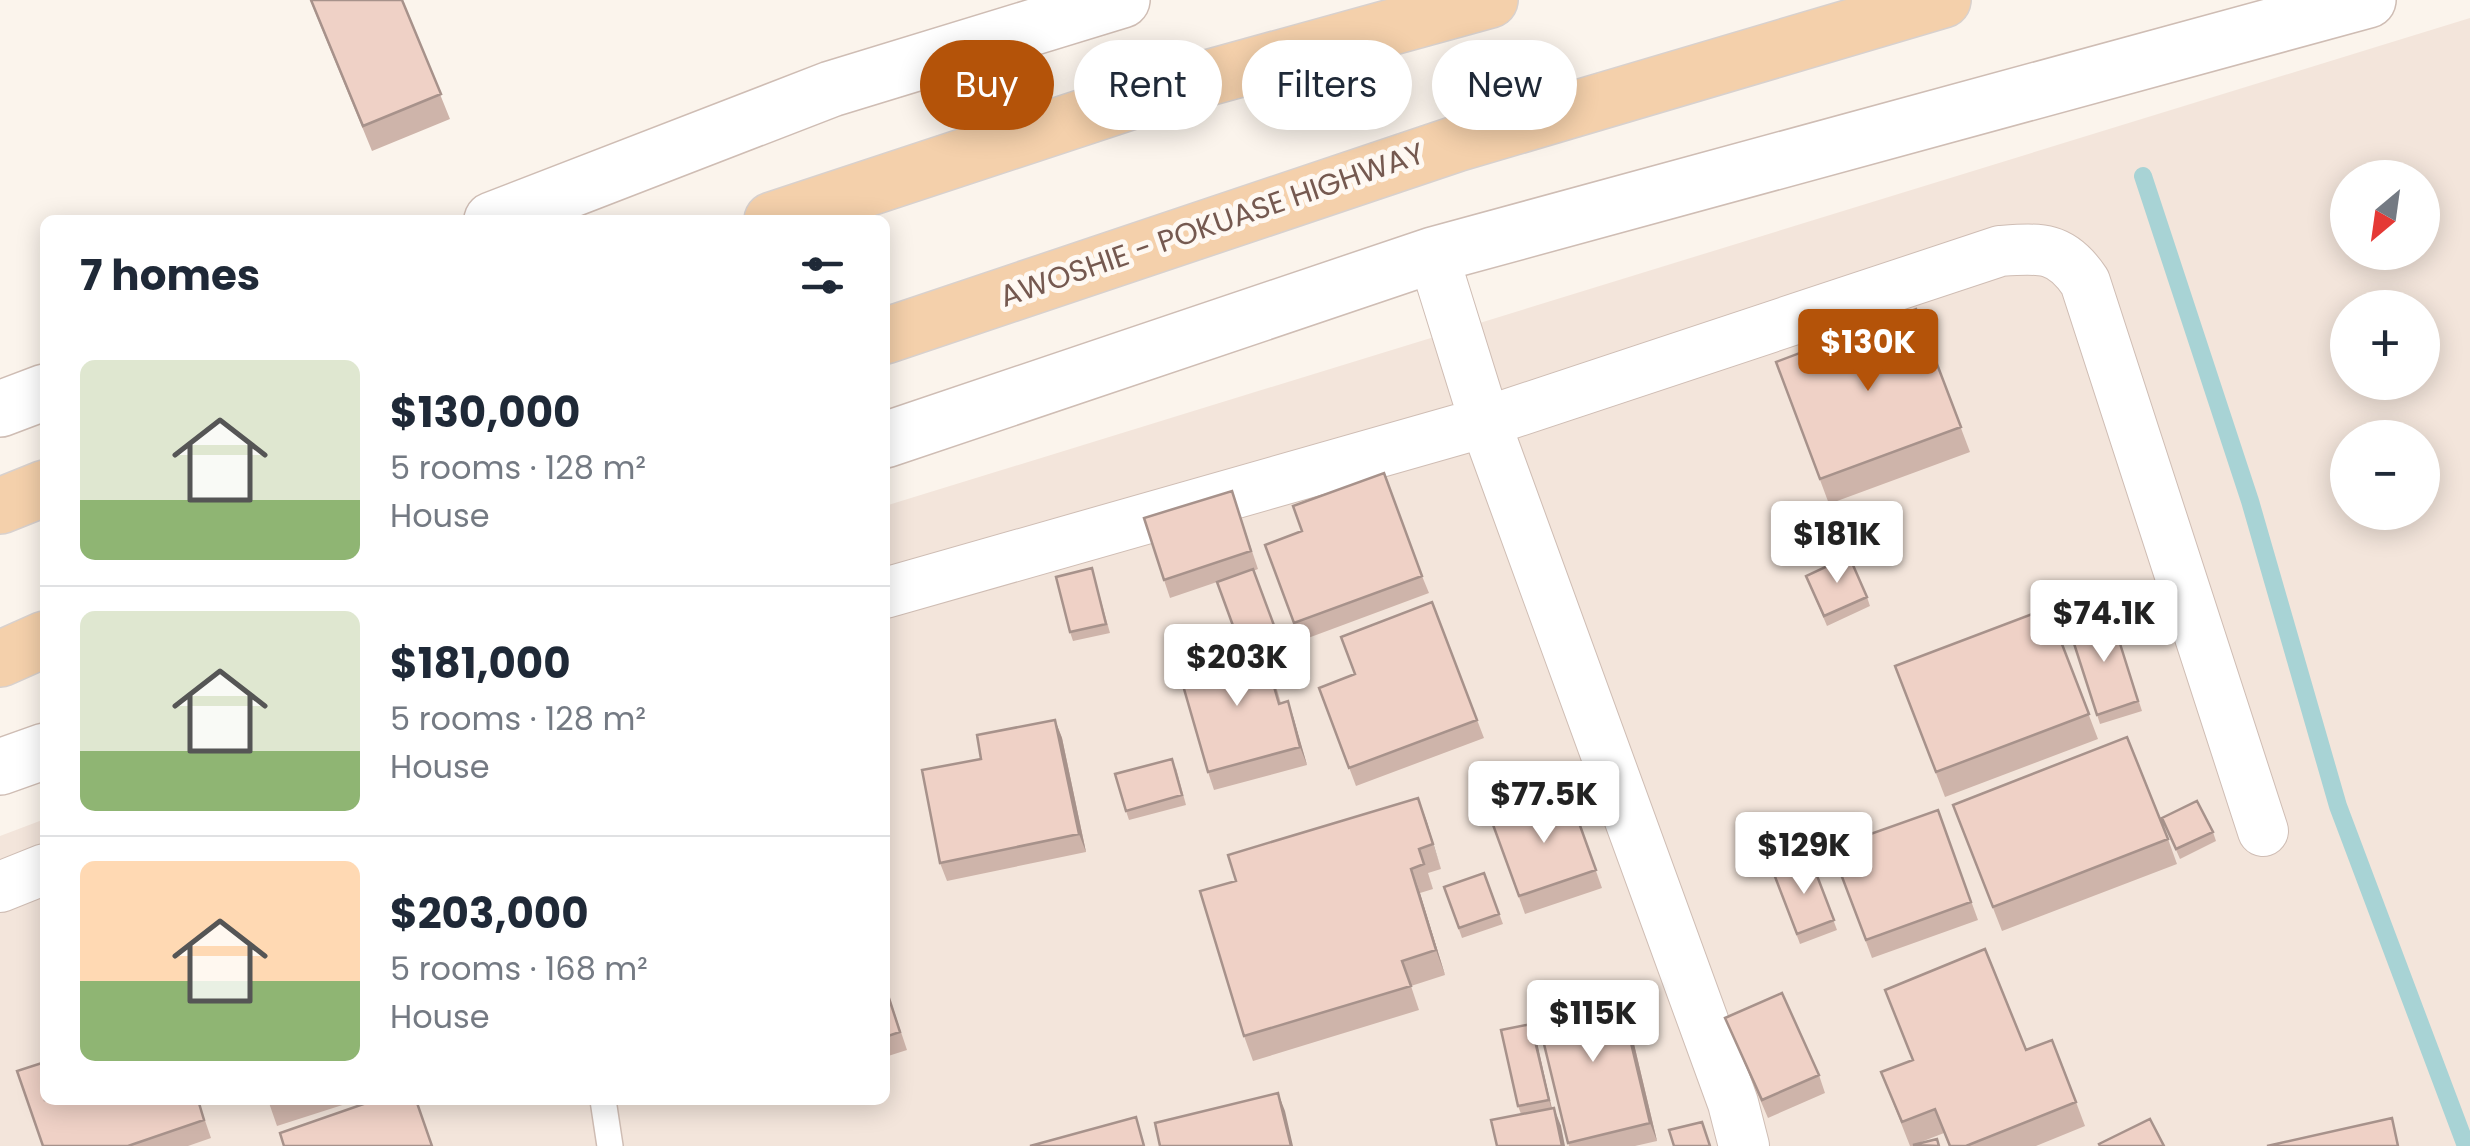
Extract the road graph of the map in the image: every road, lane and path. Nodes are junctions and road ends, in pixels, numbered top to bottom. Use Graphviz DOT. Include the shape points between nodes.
graph roads {
  1 [pos="1122,0"];
  2 [pos="1490,0"];
  3 [pos="1942,0"];
  4 [pos="2368,0"];
  5 [pos="505,215"];
  6 [pos="787,215"];
  7 [pos="1433,255"];
  8 [pos="890,334"];
  9 [pos="40,394"];
  10 [pos="0,409"];
  11 [pos="1485,422"];
  12 [pos="890,438"];
  13 [pos="40,490"];
  14 [pos="0,506"];
  15 [pos="890,592"];
  16 [pos="40,642"];
  17 [pos="0,659"];
  18 [pos="40,753"];
  19 [pos="0,767"];
  20 [pos="2263,831"];
  21 [pos="40,872"];
  22 [pos="0,887"];
  23 [pos="604,1105"];
  24 [pos="610,1146"];
  25 [pos="1744,1146"];
  1 -- 5 [label="street" via="832,89"];
  2 -- 6 [label="main road" via="1175,87"];
  3 -- 8 [label="main road, AWOSHIE - POKUASE HIGHWAY" via="1456,144"];
  4 -- 7 [label="street"];
  7 -- 11 [label="street"];
  7 -- 12 [label="street"];
  9 -- 10 [label="street"];
  11 -- 15 [label="street"];
  11 -- 20 [label="street" via="2000,250 2042,248 2071,262 2085,282"];
  11 -- 25 [label="street"];
  13 -- 14 [label="main road"];
  16 -- 17 [label="main road"];
  18 -- 19 [label="street"];
  21 -- 22 [label="street"];
  23 -- 24 [label="lane"];
}
